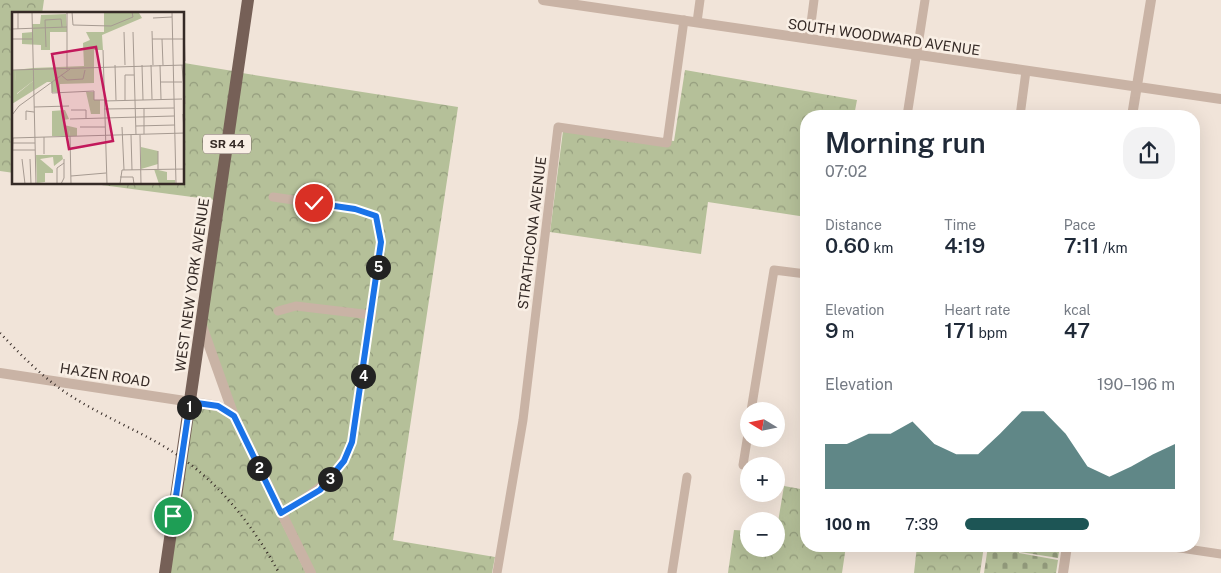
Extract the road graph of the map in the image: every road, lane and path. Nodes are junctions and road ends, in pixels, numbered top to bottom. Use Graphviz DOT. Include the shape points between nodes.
graph roads {
  1 [pos="248,0"];
  2 [pos="543,0"];
  3 [pos="700,0"];
  4 [pos="814,0"];
  5 [pos="925,0"];
  6 [pos="1151,0"];
  7 [pos="583,3"];
  8 [pos="684,20"];
  9 [pos="697,22"];
  10 [pos="809,39"];
  11 [pos="916,56"];
  12 [pos="1026,71"];
  13 [pos="1136,89"];
  14 [pos="1221,100"];
  15 [pos="908,110"];
  16 [pos="1021,110"];
  17 [pos="1133,110"];
  18 [pos="274,197"];
  19 [pos="800,273"];
  20 [pos="278,311"];
  21 [pos="372,315"];
  22 [pos="202,326"];
  23 [pos="0,373"];
  24 [pos="190,402"];
  25 [pos="752,402"];
  26 [pos="234,416"];
  27 [pos="687,477"];
  28 [pos="281,513"];
  29 [pos="1200,551"];
  30 [pos="1066,552"];
  31 [pos="1221,554"];
  32 [pos="165,573"];
  33 [pos="311,573"];
  34 [pos="497,573"];
  35 [pos="672,573"];
  36 [pos="1064,573"];
  1 -- 22 [label="main road, WEST NEW YORK AVENUE / SR 44"];
  2 -- 7 [label="street, SOUTH WOODWARD AVENUE"];
  3 -- 9 [label="street"];
  4 -- 10 [label="street"];
  5 -- 11 [label="street"];
  6 -- 13 [label="street"];
  7 -- 8 [label="street, SOUTH WOODWARD AVENUE"];
  8 -- 9 [label="street, SOUTH WOODWARD AVENUE"];
  8 -- 34 [label="street, STRATHCONA AVENUE" via="667,143 558,127 523,420"];
  9 -- 10 [label="street, SOUTH WOODWARD AVENUE"];
  10 -- 11 [label="street, SOUTH WOODWARD AVENUE"];
  11 -- 12 [label="street, SOUTH WOODWARD AVENUE"];
  11 -- 15 [label="street"];
  12 -- 13 [label="street, SOUTH WOODWARD AVENUE"];
  12 -- 16 [label="street"];
  13 -- 14 [label="street, SOUTH WOODWARD AVENUE"];
  13 -- 17 [label="street"];
  18 -- 21 [label="street" via="355,209 376,216 381,242"];
  19 -- 25 [label="street" via="774,270"];
  20 -- 21 [label="street" via="296,306"];
  21 -- 28 [label="street" via="352,442 344,461 320,490"];
  22 -- 24 [label="main road, WEST NEW YORK AVENUE / SR 44"];
  22 -- 26 [label="street"];
  23 -- 24 [label="street, HAZEN ROAD"];
  24 -- 26 [label="street, HAZEN ROAD" via="218,406"];
  24 -- 32 [label="main road, WEST NEW YORK AVENUE / SR 44"];
  26 -- 28 [label="street"];
  27 -- 35 [label="street"];
  28 -- 33 [label="street"];
  29 -- 31 [label="street"];
  30 -- 36 [label="street"];
}
